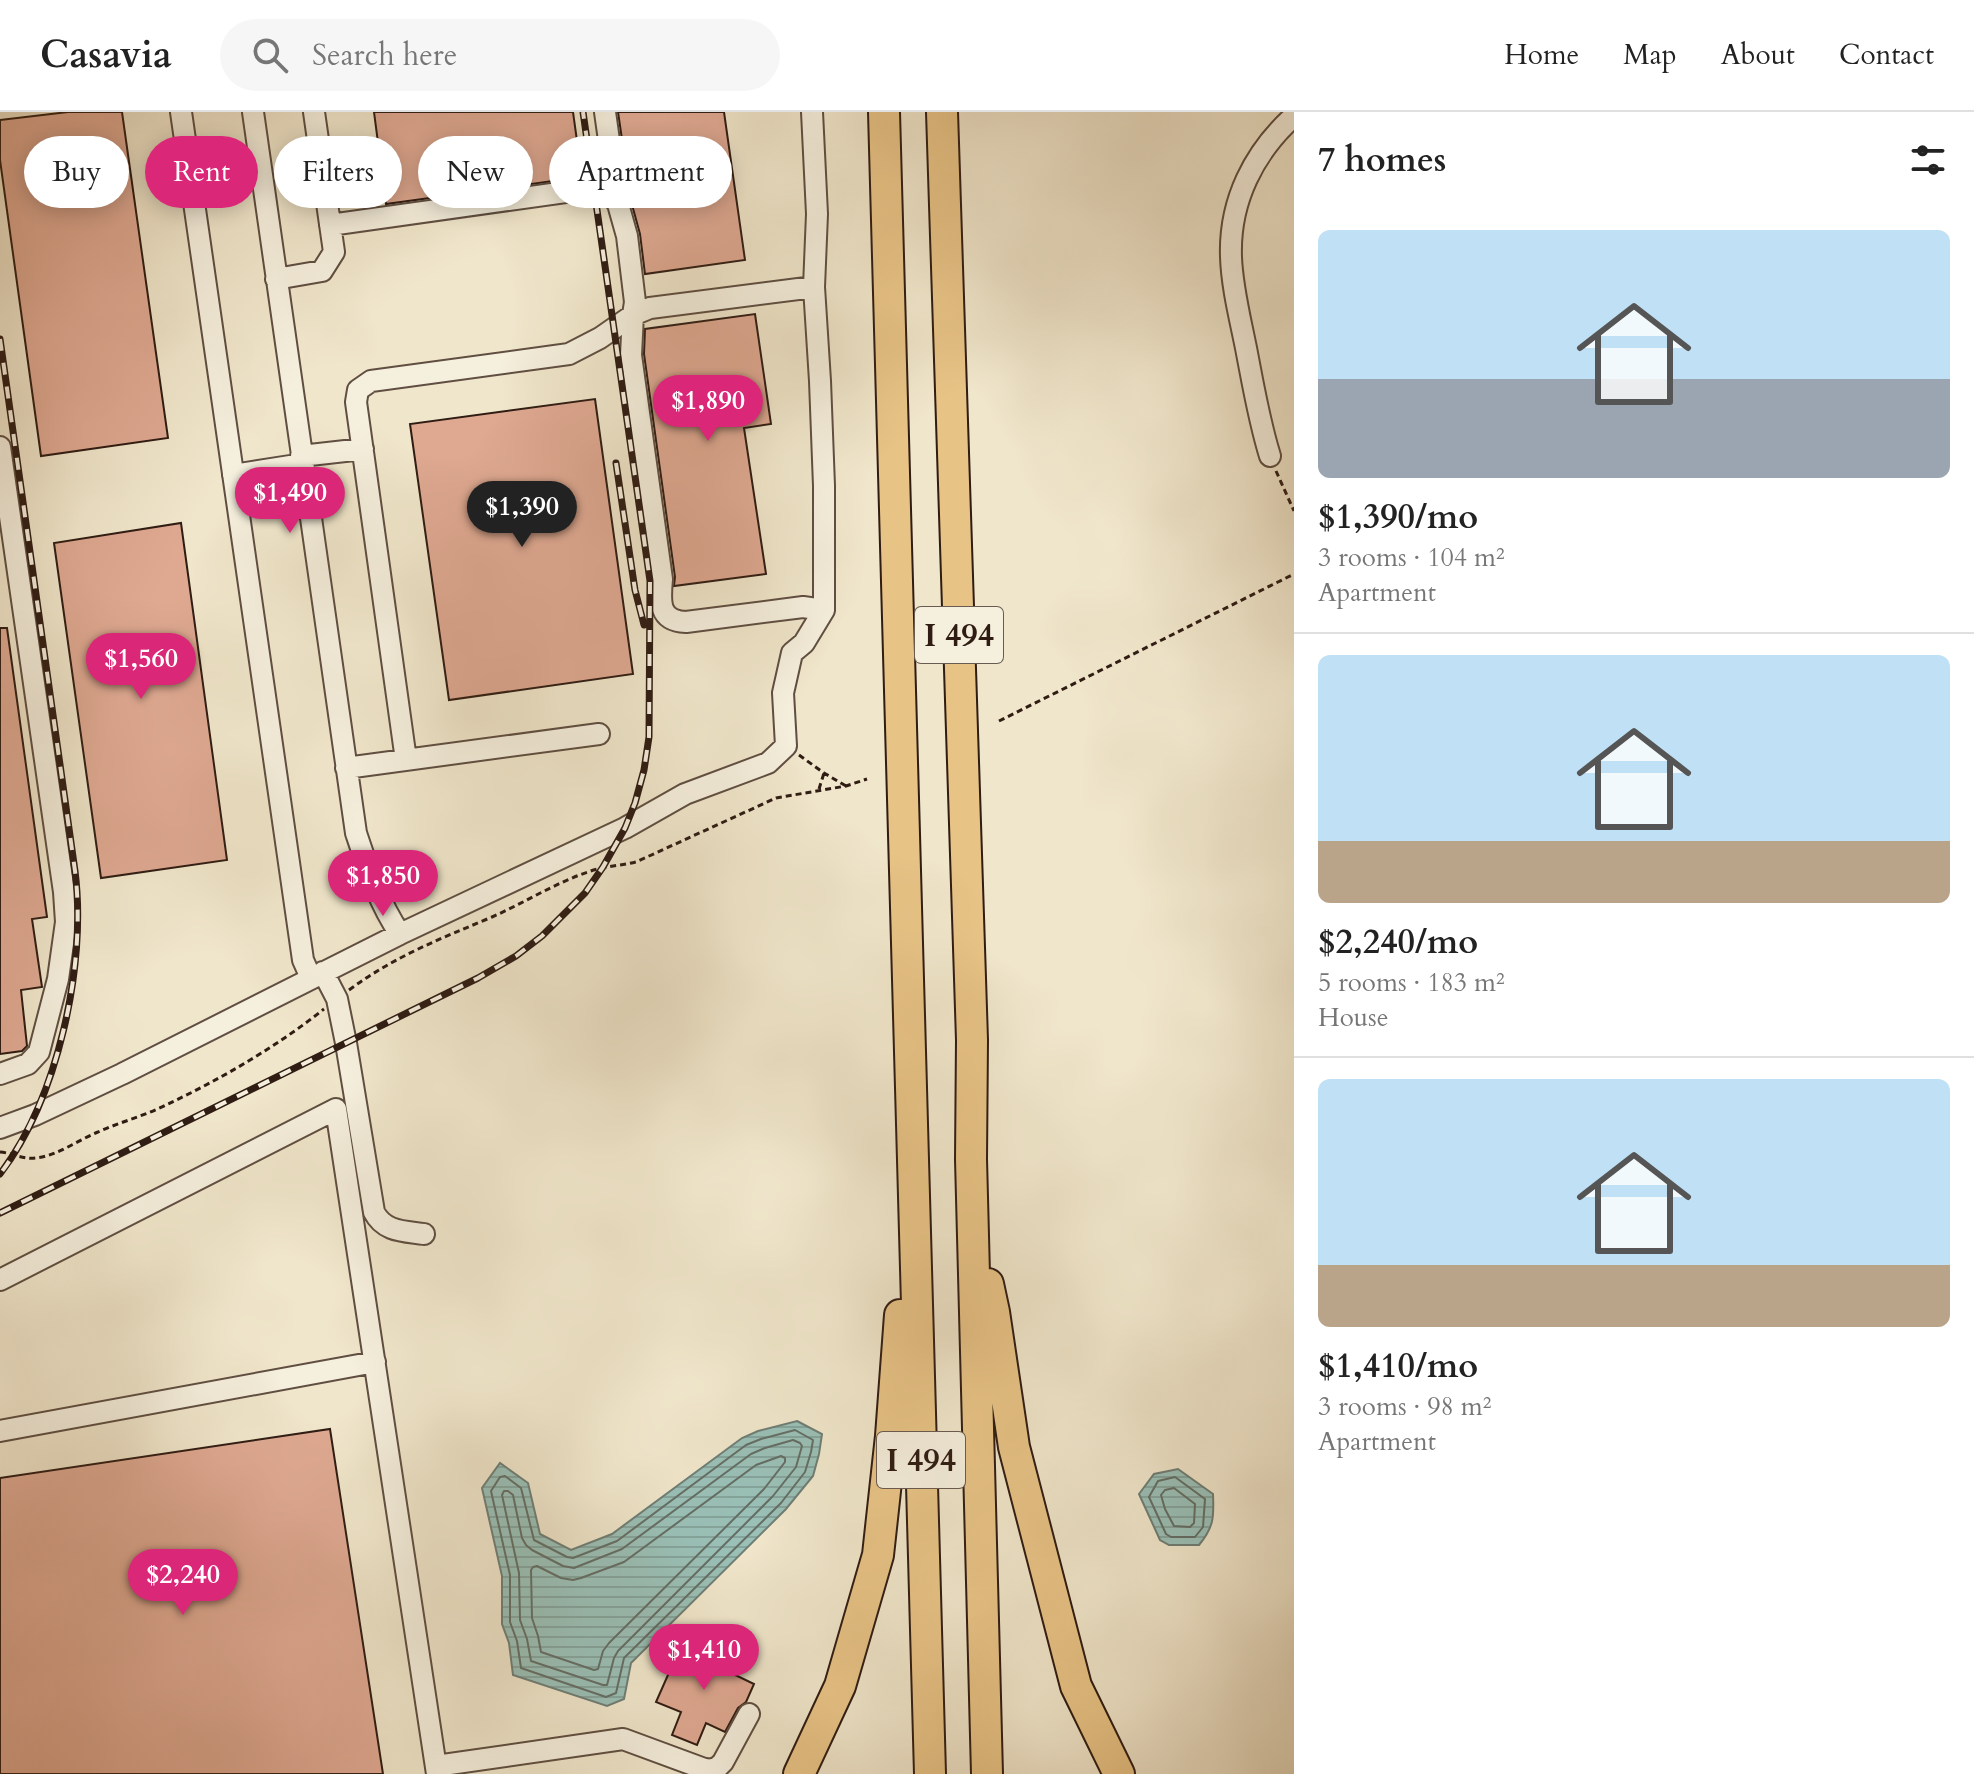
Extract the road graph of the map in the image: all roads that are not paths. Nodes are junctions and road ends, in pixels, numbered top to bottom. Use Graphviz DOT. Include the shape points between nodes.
graph roads {
  1 [pos="181,112"];
  2 [pos="253,112"];
  3 [pos="314,112"];
  4 [pos="594,112"];
  5 [pos="605,112"];
  6 [pos="812,112"];
  7 [pos="884,112"];
  8 [pos="942,112"];
  9 [pos="1294,116"];
  10 [pos="597,136"];
  11 [pos="608,136"];
  12 [pos="549,194"];
  13 [pos="619,208"];
  14 [pos="330,225"];
  15 [pos="276,279"];
  16 [pos="814,287"];
  17 [pos="633,315"];
  18 [pos="0,447"];
  19 [pos="363,449"];
  20 [pos="1270,456"];
  21 [pos="302,460"];
  22 [pos="233,475"];
  23 [pos="824,610"];
  24 [pos="599,734"];
  25 [pos="406,760"];
  26 [pos="346,768"];
  27 [pos="400,934"];
  28 [pos="317,975"];
  29 [pos="0,1074"];
  30 [pos="0,1128"];
  31 [pos="913,1146"];
  32 [pos="973,1219"];
  33 [pos="424,1234"];
  34 [pos="0,1280"];
  35 [pos="375,1362"];
  36 [pos="0,1431"];
  37 [pos="749,1714"];
  38 [pos="436,1770"];
  39 [pos="706,1772"];
  40 [pos="799,1774"];
  41 [pos="930,1774"];
  42 [pos="987,1774"];
  43 [pos="1119,1774"];
  1 -- 22 [label="street"];
  2 -- 15 [label="street"];
  3 -- 14 [label="street"];
  4 -- 10 [label="street"];
  5 -- 11 [label="street"];
  6 -- 16 [label="street"];
  7 -- 31 [label="highway, I 494"];
  8 -- 32 [label="highway, I 494" via="972,1040"];
  9 -- 20 [label="street" via="1261,151 1246,177 1232,228 1233,281"];
  12 -- 14 [label="street"];
  13 -- 17 [label="street" via="635,290"];
  14 -- 15 [label="street" via="334,252 322,271"];
  15 -- 21 [label="street"];
  16 -- 17 [label="street" via="650,308"];
  16 -- 23 [label="street" via="824,471"];
  17 -- 19 [label="street" via="569,354 371,381 358,390 356,402"];
  17 -- 23 [label="street" via="631,355 664,612 686,622 803,607"];
  18 -- 29 [label="street" via="66,922 39,1052 28,1064"];
  19 -- 21 [label="street"];
  19 -- 25 [label="street"];
  21 -- 22 [label="street"];
  21 -- 26 [label="street"];
  22 -- 28 [label="street" via="303,960"];
  23 -- 27 [label="street" via="792,653 783,693 786,746 768,763 685,794 625,828"];
  24 -- 25 [label="street"];
  25 -- 26 [label="street"];
  26 -- 27 [label="street" via="356,833 387,915"];
  27 -- 28 [label="street"];
  28 -- 30 [label="street" via="86,1091"];
  28 -- 33 [label="street" via="337,999 374,1212 389,1229"];
  31 -- 40 [label="highway" via="878,1555 840,1686"];
  31 -- 41 [label="highway, I 494"];
  32 -- 42 [label="highway, I 494"];
  32 -- 43 [label="highway" via="994,1312 1014,1447 1076,1686"];
  34 -- 35 [label="street" via="336,1109"];
  35 -- 36 [label="street"];
  35 -- 38 [label="street"];
  37 -- 39 [label="street" via="723,1762"];
  38 -- 39 [label="street" via="623,1739"];
}
